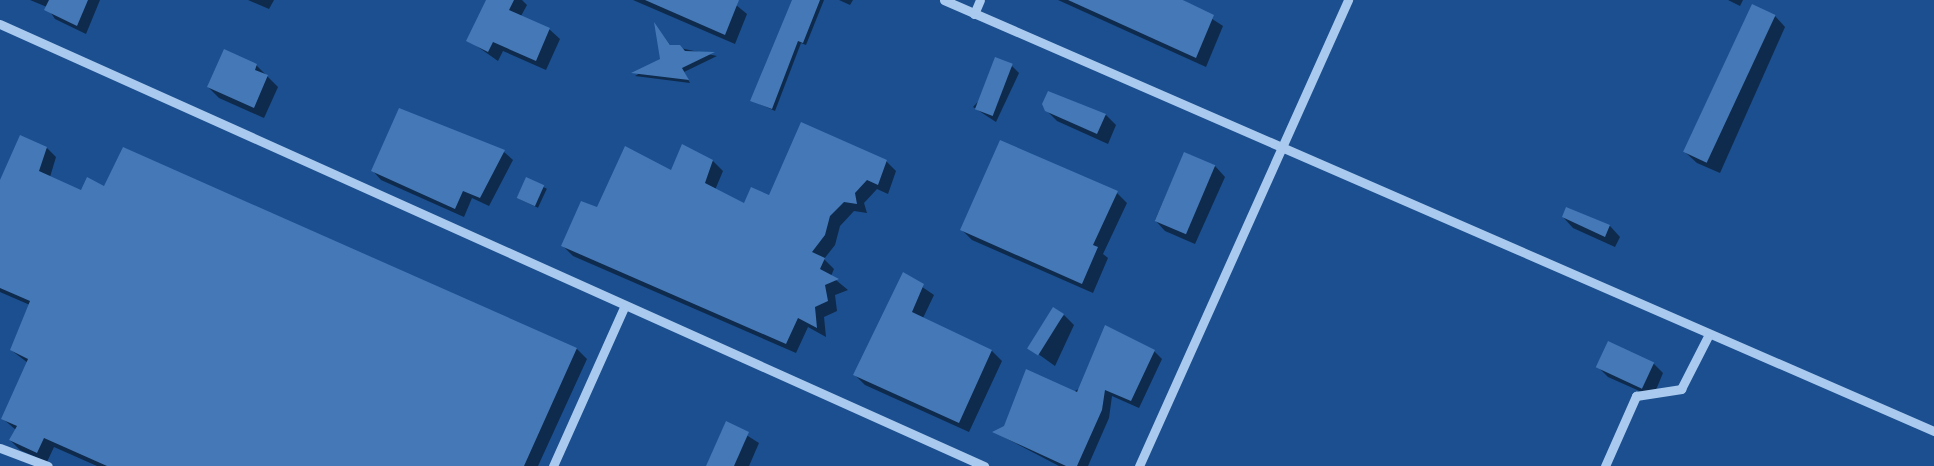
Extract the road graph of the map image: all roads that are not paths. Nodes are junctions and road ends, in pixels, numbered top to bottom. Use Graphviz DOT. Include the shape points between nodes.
graph roads {
  1 [pos="944,0"];
  2 [pos="980,0"];
  3 [pos="1348,0"];
  4 [pos="974,14"];
  5 [pos="0,24"];
  6 [pos="1284,146"];
  7 [pos="626,305"];
  8 [pos="1708,336"];
  9 [pos="1934,431"];
  10 [pos="0,448"];
  11 [pos="48,466"];
  12 [pos="554,466"];
  13 [pos="984,466"];
  14 [pos="1138,466"];
  15 [pos="1604,466"];
  1 -- 4 [label="lane"];
  2 -- 4 [label="lane"];
  3 -- 6 [label="lane"];
  4 -- 6 [label="lane"];
  5 -- 7 [label="lane"];
  6 -- 8 [label="lane"];
  6 -- 14 [label="lane"];
  7 -- 12 [label="lane"];
  7 -- 13 [label="lane"];
  8 -- 9 [label="lane"];
  8 -- 15 [label="lane" via="1680,388 1636,396"];
  10 -- 11 [label="lane"];
}
